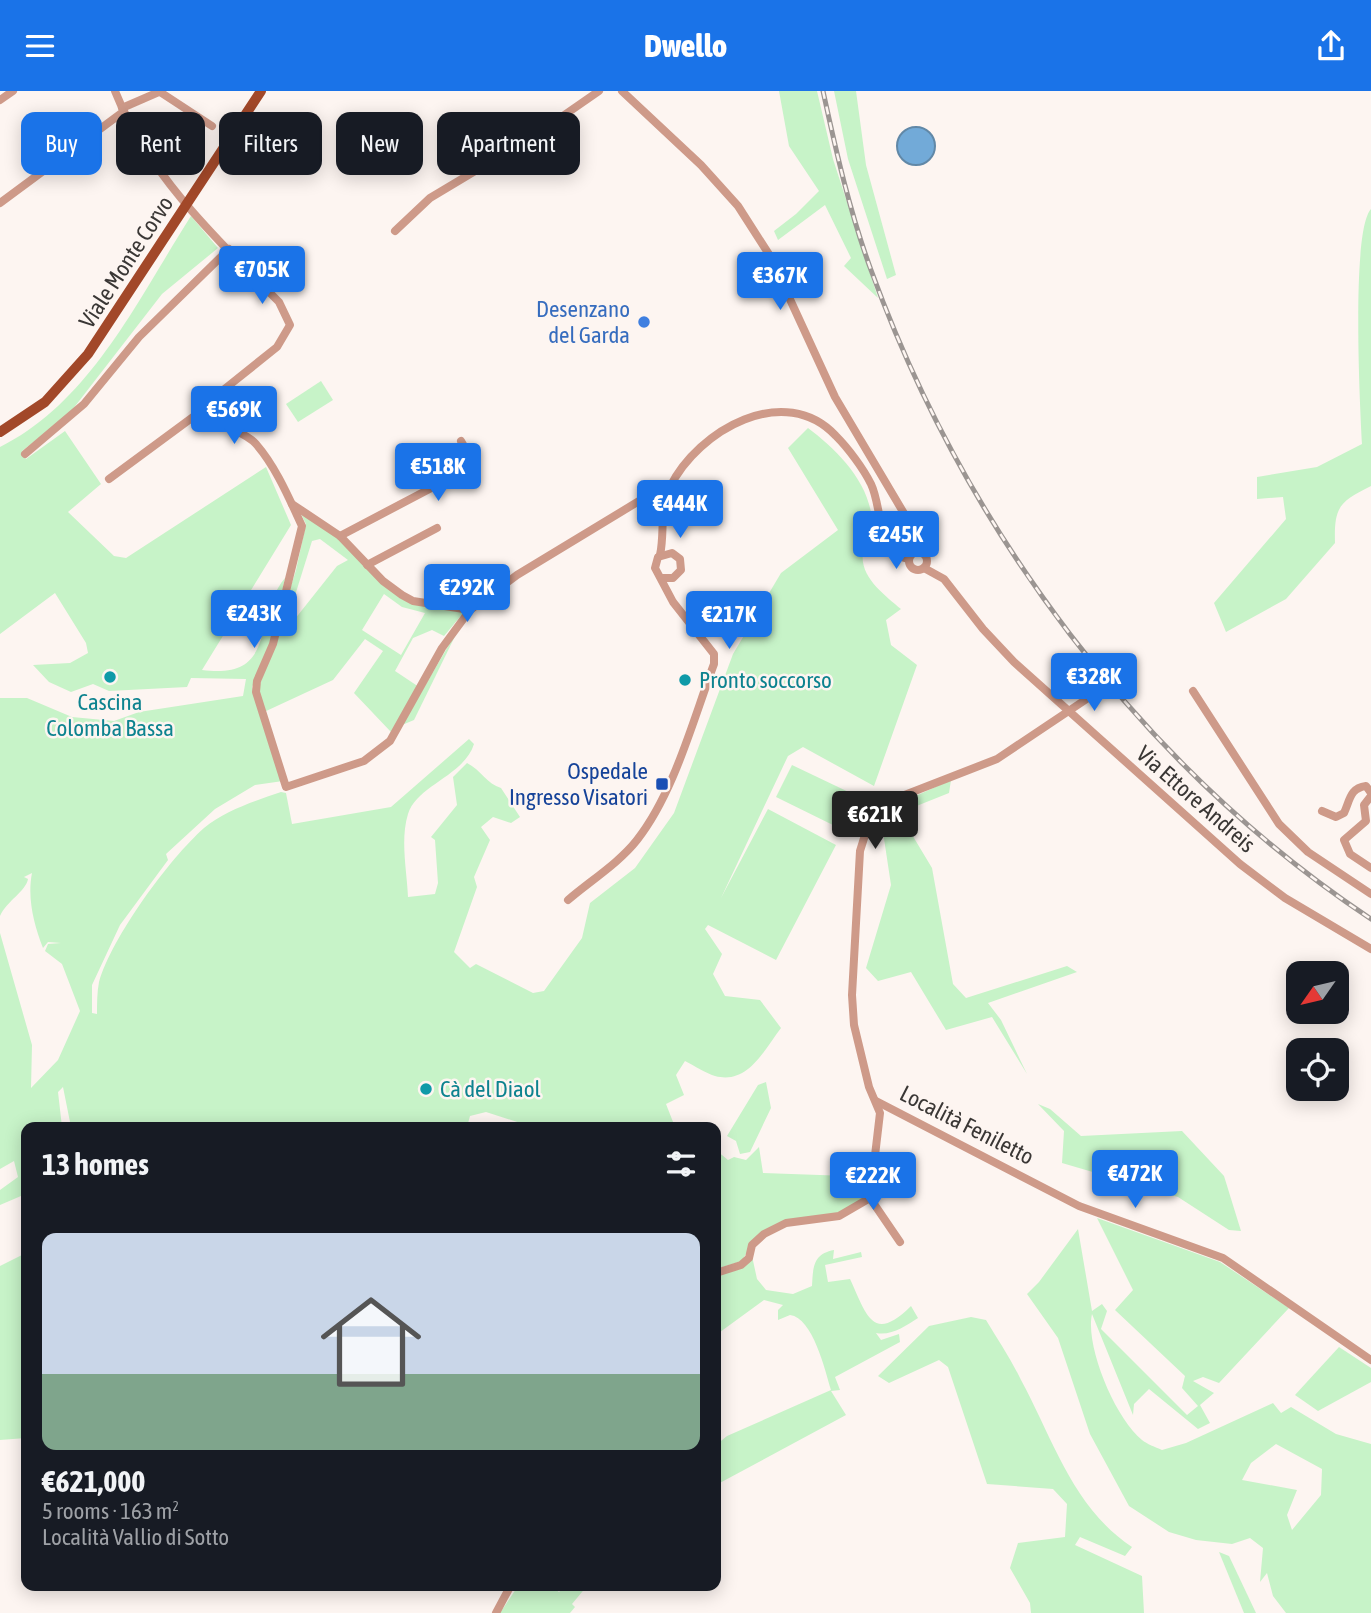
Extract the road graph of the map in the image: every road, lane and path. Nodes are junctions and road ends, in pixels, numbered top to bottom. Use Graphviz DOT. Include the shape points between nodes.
graph roads {
  1 [pos="13,91"];
  2 [pos="115,91"];
  3 [pos="160,91"];
  4 [pos="261,91"];
  5 [pos="599,91"];
  6 [pos="622,91"];
  7 [pos="0,100"];
  8 [pos="122,110"];
  9 [pos="212,126"];
  10 [pos="0,203"];
  11 [pos="395,231"];
  12 [pos="229,249"];
  13 [pos="212,403"];
  14 [pos="0,432"];
  15 [pos="461,441"];
  16 [pos="25,454"];
  17 [pos="109,479"];
  18 [pos="644,498"];
  19 [pos="292,504"];
  20 [pos="437,528"];
  21 [pos="340,536"];
  22 [pos="918,552"];
  23 [pos="664,554"];
  24 [pos="909,559"];
  25 [pos="367,565"];
  26 [pos="924,568"];
  27 [pos="663,578"];
  28 [pos="673,578"];
  29 [pos="667,591"];
  30 [pos="470,610"];
  31 [pos="1103,688"];
  32 [pos="1193,691"];
  33 [pos="1069,712"];
  34 [pos="1371,795"];
  35 [pos="1322,811"];
  36 [pos="1371,868"];
  37 [pos="1371,894"];
  38 [pos="568,900"];
  39 [pos="1371,949"];
  40 [pos="876,1101"];
  41 [pos="870,1198"];
  42 [pos="900,1242"];
  43 [pos="721,1271"];
  44 [pos="1371,1360"];
  45 [pos="508,1591"];
  46 [pos="496,1613"];
  1 -- 7 [label="street"];
  2 -- 8 [label="street"];
  3 -- 8 [label="street"];
  3 -- 9 [label="street"];
  4 -- 14 [label="main road, Viale Monte Corvo" via="88,354 45,402"];
  5 -- 11 [label="street" via="429,198"];
  6 -- 22 [label="street" via="738,206 770,256 835,397 918,537"];
  8 -- 10 [label="street"];
  8 -- 12 [label="street" via="156,166"];
  12 -- 13 [label="street" via="279,302 290,325 277,347"];
  12 -- 16 [label="street" via="139,337 84,404"];
  13 -- 17 [label="street"];
  13 -- 19 [label="street" via="215,419 255,443"];
  15 -- 21 [label="street" via="475,465"];
  18 -- 30 [label="street" via="517,575"];
  19 -- 21 [label="street"];
  19 -- 30 [label="street" via="302,526 273,644 256,692 286,787 364,761 390,740 442,648"];
  20 -- 25 [label="street"];
  21 -- 25 [label="street"];
  22 -- 24 [label="street"];
  22 -- 26 [label="street" via="926,558"];
  23 -- 24 [label="street" via="662,520 668,490 684,464 737,421 790,411 816,418 837,436 871,484 888,548"];
  23 -- 27 [label="street" via="655,568"];
  23 -- 28 [label="street" via="677,556 681,563"];
  24 -- 26 [label="street, Via Ettore Andreis" via="915,570"];
  25 -- 30 [label="street" via="413,601"];
  26 -- 33 [label="street, Via Ettore Andreis" via="944,579 983,629"];
  27 -- 28 [label="street"];
  27 -- 29 [label="street"];
  28 -- 29 [label="street"];
  29 -- 38 [label="street" via="715,654 714,664 650,821 625,852"];
  31 -- 33 [label="street"];
  32 -- 37 [label="street" via="1279,824 1308,852"];
  33 -- 39 [label="street, Via Ettore Andreis" via="1240,864 1285,898"];
  33 -- 40 [label="street" via="997,759 884,803 871,816 860,852 852,995 869,1087"];
  34 -- 35 [label="street" via="1366,786 1357,787 1344,813 1336,817"];
  34 -- 36 [label="street" via="1364,805 1366,821 1344,840 1350,854"];
  40 -- 41 [label="street" via="880,1113"];
  40 -- 44 [label="street, Località Feniletto" via="1079,1206 1223,1258"];
  41 -- 42 [label="street"];
  41 -- 43 [label="street" via="839,1216 786,1223 752,1245 749,1258 741,1265"];
  45 -- 46 [label="street"];
}
